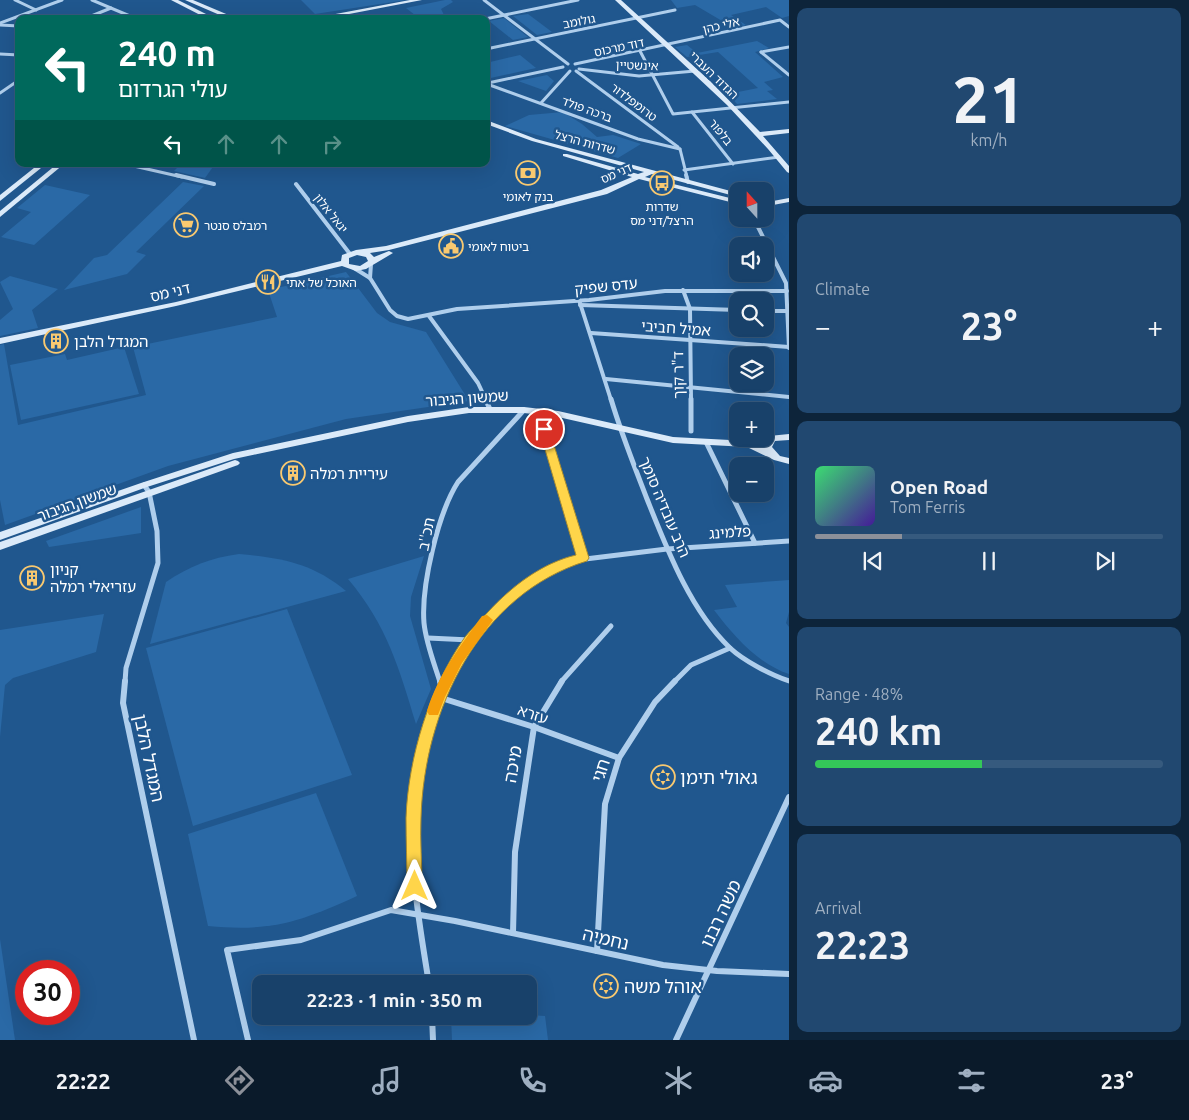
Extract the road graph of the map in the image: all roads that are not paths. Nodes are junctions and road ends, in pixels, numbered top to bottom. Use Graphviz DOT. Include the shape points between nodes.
graph roads {
  1 [pos="15,0"];
  2 [pos="62,0"];
  3 [pos="92,0"];
  4 [pos="174,0"];
  5 [pos="188,0"];
  6 [pos="419,0"];
  7 [pos="484,0"];
  8 [pos="578,0"];
  9 [pos="618,0"];
  10 [pos="112,8"];
  11 [pos="36,10"];
  12 [pos="368,10"];
  13 [pos="675,10"];
  14 [pos="23,15"];
  15 [pos="94,15"];
  16 [pos="128,15"];
  17 [pos="205,15"];
  18 [pos="225,15"];
  19 [pos="337,15"];
  20 [pos="346,15"];
  21 [pos="504,15"];
  22 [pos="15,18"];
  23 [pos="490,18"];
  24 [pos="637,19"];
  25 [pos="10,20"];
  26 [pos="0,24"];
  27 [pos="12,26"];
  28 [pos="789,27"];
  29 [pos="536,39"];
  30 [pos="666,46"];
  31 [pos="789,47"];
  32 [pos="490,48"];
  33 [pos="640,51"];
  34 [pos="0,54"];
  35 [pos="15,55"];
  36 [pos="568,64"];
  37 [pos="575,64"];
  38 [pos="563,67"];
  39 [pos="578,70"];
  40 [pos="570,71"];
  41 [pos="695,71"];
  42 [pos="789,75"];
  43 [pos="652,76"];
  44 [pos="15,83"];
  45 [pos="490,83"];
  46 [pos="490,85"];
  47 [pos="0,93"];
  48 [pos="789,102"];
  49 [pos="541,103"];
  50 [pos="732,108"];
  51 [pos="692,112"];
  52 [pos="490,124"];
  53 [pos="490,131"];
  54 [pos="789,131"];
  55 [pos="768,133"];
  56 [pos="759,134"];
  57 [pos="768,143"];
  58 [pos="680,149"];
  59 [pos="779,157"];
  60 [pos="733,164"];
  61 [pos="39,167"];
  62 [pos="57,167"];
  63 [pos="138,167"];
  64 [pos="684,170"];
  65 [pos="789,171"];
  66 [pos="650,172"];
  67 [pos="642,178"];
  68 [pos="656,182"];
  69 [pos="688,182"];
  70 [pos="214,184"];
  71 [pos="296,184"];
  72 [pos="634,187"];
  73 [pos="729,192"];
  74 [pos="2,197"];
  75 [pos="19,198"];
  76 [pos="729,200"];
  77 [pos="789,200"];
  78 [pos="774,203"];
  79 [pos="774,205"];
  80 [pos="789,208"];
  81 [pos="0,215"];
  82 [pos="759,228"];
  83 [pos="361,252"];
  84 [pos="350,254"];
  85 [pos="344,263"];
  86 [pos="371,263"];
  87 [pos="353,268"];
  88 [pos="370,278"];
  89 [pos="684,290"];
  90 [pos="787,291"];
  91 [pos="580,303"];
  92 [pos="690,309"];
  93 [pos="729,310"];
  94 [pos="774,311"];
  95 [pos="787,311"];
  96 [pos="429,316"];
  97 [pos="591,333"];
  98 [pos="0,340"];
  99 [pos="690,340"];
  100 [pos="789,348"];
  101 [pos="606,379"];
  102 [pos="691,387"];
  103 [pos="789,397"];
  104 [pos="490,409"];
  105 [pos="524,410"];
  106 [pos="538,411"];
  107 [pos="620,429"];
  108 [pos="691,431"];
  109 [pos="774,436"];
  110 [pos="777,436"];
  111 [pos="789,437"];
  112 [pos="729,441"];
  113 [pos="706,442"];
  114 [pos="718,442"];
  115 [pos="772,455"];
  116 [pos="787,462"];
  117 [pos="146,488"];
  118 [pos="0,536"];
  119 [pos="789,541"];
  120 [pos="755,543"];
  121 [pos="0,546"];
  122 [pos="667,549"];
  123 [pos="583,558"];
  124 [pos="611,626"];
  125 [pos="428,638"];
  126 [pos="470,640"];
  127 [pos="730,648"];
  128 [pos="789,681"];
  129 [pos="442,689"];
  130 [pos="438,696"];
  131 [pos="534,727"];
  132 [pos="619,758"];
  133 [pos="789,797"];
  134 [pos="418,914"];
  135 [pos="513,933"];
  136 [pos="597,951"];
  137 [pos="710,971"];
  138 [pos="789,974"];
  139 [pos="428,975"];
  140 [pos="432,1025"];
  141 [pos="194,1040"];
  142 [pos="248,1040"];
  143 [pos="433,1040"];
  144 [pos="676,1040"];
  1 -- 11 [label="street"];
  2 -- 11 [label="street"];
  3 -- 10 [label="street"];
  4 -- 17 [label="street"];
  5 -- 18 [label="street"];
  6 -- 12 [label="street"];
  7 -- 21 [label="street"];
  8 -- 21 [label="street"];
  9 -- 24 [label="street, הגדוד העברי"];
  10 -- 15 [label="street"];
  10 -- 16 [label="street"];
  11 -- 14 [label="street"];
  12 -- 19 [label="street"];
  12 -- 20 [label="street"];
  13 -- 24 [label="street, גולומב"];
  21 -- 23 [label="street"];
  21 -- 29 [label="street"];
  22 -- 25 [label="street"];
  24 -- 29 [label="street, גולומב"];
  24 -- 30 [label="street, הגדוד העברי"];
  25 -- 26 [label="street"];
  25 -- 27 [label="street"];
  26 -- 27 [label="street"];
  28 -- 30 [label="street, אלי כהן" via="780,20"];
  29 -- 32 [label="street, גולומב"];
  29 -- 36 [label="street"];
  30 -- 33 [label="street, דוד מרכוס"];
  30 -- 41 [label="street, הגדוד העברי"];
  31 -- 42 [label="street" via="761,52"];
  33 -- 37 [label="street, דוד מרכוס"];
  33 -- 43 [label="street"];
  34 -- 35 [label="street"];
  36 -- 37 [label="street, דוד מרכוס"];
  36 -- 38 [label="street"];
  37 -- 39 [label="street, טרומפלדור"];
  38 -- 40 [label="street"];
  38 -- 45 [label="street"];
  39 -- 40 [label="street, אינשטיין"];
  39 -- 43 [label="street, אינשטיין"];
  39 -- 58 [label="street, טרומפלדור"];
  40 -- 49 [label="street"];
  41 -- 43 [label="street, אינשטיין"];
  41 -- 50 [label="street, הגדוד העברי"];
  43 -- 51 [label="street" via="673,114"];
  44 -- 47 [label="street"];
  46 -- 49 [label="street, ברכה פולד"];
  48 -- 50 [label="street"];
  49 -- 58 [label="street, ברכה פולד" via="638,139"];
  50 -- 51 [label="street"];
  50 -- 56 [label="street, הגדוד העברי"];
  51 -- 60 [label="street, בלפור"];
  52 -- 66 [label="street, שדרות הרצל" via="534,140"];
  53 -- 67 [label="street, שדרות הרצל"];
  54 -- 55 [label="street"];
  55 -- 56 [label="street"];
  55 -- 57 [label="street"];
  56 -- 57 [label="street, הגדוד העברי"];
  57 -- 59 [label="street, הגדוד העברי"];
  58 -- 64 [label="street"];
  59 -- 60 [label="street, בלפור"];
  59 -- 65 [label="street, הגדוד העברי"];
  60 -- 64 [label="street, בלפור"];
  61 -- 74 [label="street"];
  62 -- 75 [label="street"];
  63 -- 70 [label="street"];
  64 -- 69 [label="street"];
  66 -- 67 [label="street, דני מס"];
  66 -- 69 [label="street, שדרות הרצל"];
  67 -- 68 [label="street, שדרות הרצל"];
  67 -- 72 [label="street, דני מס"];
  67 -- 83 [label="street, דני מס" via="604,192"];
  68 -- 72 [label="street"];
  68 -- 76 [label="street, שדרות הרצל"];
  69 -- 73 [label="street, שדרות הרצל"];
  71 -- 84 [label="street, יגאל אלון"];
  72 -- 86 [label="street, דני מס" via="380,256"];
  74 -- 75 [label="street"];
  75 -- 81 [label="street"];
  77 -- 78 [label="street"];
  79 -- 80 [label="street"];
  82 -- 90 [label="street" via="784,278"];
  83 -- 84 [label="street, דני מס"];
  83 -- 86 [label="street" via="370,255"];
  84 -- 85 [label="street"];
  85 -- 87 [label="street"];
  85 -- 98 [label="street, דני מס" via="176,304"];
  86 -- 87 [label="street, דני מס" via="363,268"];
  86 -- 88 [label="street"];
  87 -- 88 [label="street"];
  88 -- 96 [label="street, עדס שפיק" via="397,316 408,319"];
  89 -- 90 [label="street, עדס שפיק"];
  89 -- 91 [label="street, עדס שפיק"];
  89 -- 92 [label="street, ד\"ר קוך"];
  90 -- 95 [label="street"];
  91 -- 92 [label="street"];
  91 -- 96 [label="street, עדס שפיק" via="457,309"];
  91 -- 97 [label="street, הרב עובדיה סומך"];
  92 -- 93 [label="street"];
  92 -- 99 [label="street, ד\"ר קוך"];
  94 -- 95 [label="street"];
  95 -- 100 [label="street"];
  96 -- 104 [label="street" via="478,383"];
  97 -- 99 [label="street, אמיל חביבי"];
  97 -- 101 [label="street, הרב עובדיה סומך"];
  99 -- 100 [label="street, אמיל חביבי"];
  99 -- 102 [label="street, ד\"ר קוך"];
  101 -- 102 [label="street"];
  101 -- 107 [label="street, הרב עובדיה סומך"];
  102 -- 103 [label="street"];
  102 -- 108 [label="street, ד\"ר קוך"];
  104 -- 105 [label="street, שמשון הגיבור"];
  104 -- 117 [label="street, שמשון הגיבור" via="408,419 336,434"];
  105 -- 106 [label="street, שמשון הגיבור"];
  105 -- 125 [label="street, תכ''ב" via="460,480 447,503 423,604"];
  106 -- 107 [label="street, שמשון הגיבור"];
  106 -- 123 [label="street"];
  107 -- 113 [label="street, שמשון הגיבור"];
  107 -- 122 [label="street, הרב עובדיה סומך"];
  109 -- 110 [label="street"];
  110 -- 111 [label="street"];
  110 -- 115 [label="street" via="767,444"];
  112 -- 114 [label="street, שמשון הגיבור"];
  113 -- 114 [label="street, שמשון הגיבור"];
  113 -- 120 [label="street"];
  114 -- 115 [label="street, שמשון הגיבור" via="749,444"];
  115 -- 116 [label="street, שמשון הגיבור"];
  117 -- 118 [label="street, שמשון הגיבור"];
  117 -- 121 [label="street, שמשון הגיבור"];
  117 -- 141 [label="street, המגדל הלבן" via="157,531 158,563 126,668 123,703"];
  119 -- 120 [label="street, פלמינג"];
  120 -- 122 [label="street, פלמינג"];
  122 -- 123 [label="street, פלמינג"];
  122 -- 127 [label="street, הרב עובדיה סומך" via="695,604"];
  123 -- 126 [label="street, פלמינג" via="569,561 530,581 506,600"];
  124 -- 131 [label="street, מיכה" via="562,681"];
  125 -- 126 [label="street"];
  125 -- 129 [label="street, תכ''ב"];
  126 -- 129 [label="street, פלמינג"];
  127 -- 128 [label="street, הרב עובדיה סומך" via="774,676"];
  127 -- 132 [label="street, חגי" via="691,666 655,702"];
  129 -- 130 [label="street, פלמינג"];
  130 -- 131 [label="street, עזרא"];
  130 -- 134 [label="street, פלמינג" via="424,747 414,817"];
  131 -- 132 [label="street, עזרא"];
  131 -- 135 [label="street, מיכה" via="515,852"];
  132 -- 136 [label="street, חגי" via="605,804"];
  133 -- 137 [label="street, משה רבנו"];
  134 -- 135 [label="street, נחמיה"];
  134 -- 139 [label="street, פלמינג"];
  134 -- 142 [label="street, נחמיה" via="391,910 376,912 290,944 227,950"];
  135 -- 136 [label="street, נחמיה"];
  136 -- 137 [label="street, נחמיה"];
  137 -- 138 [label="street, נחמיה"];
  137 -- 144 [label="street, משה רבנו"];
  140 -- 143 [label="street"];
}
